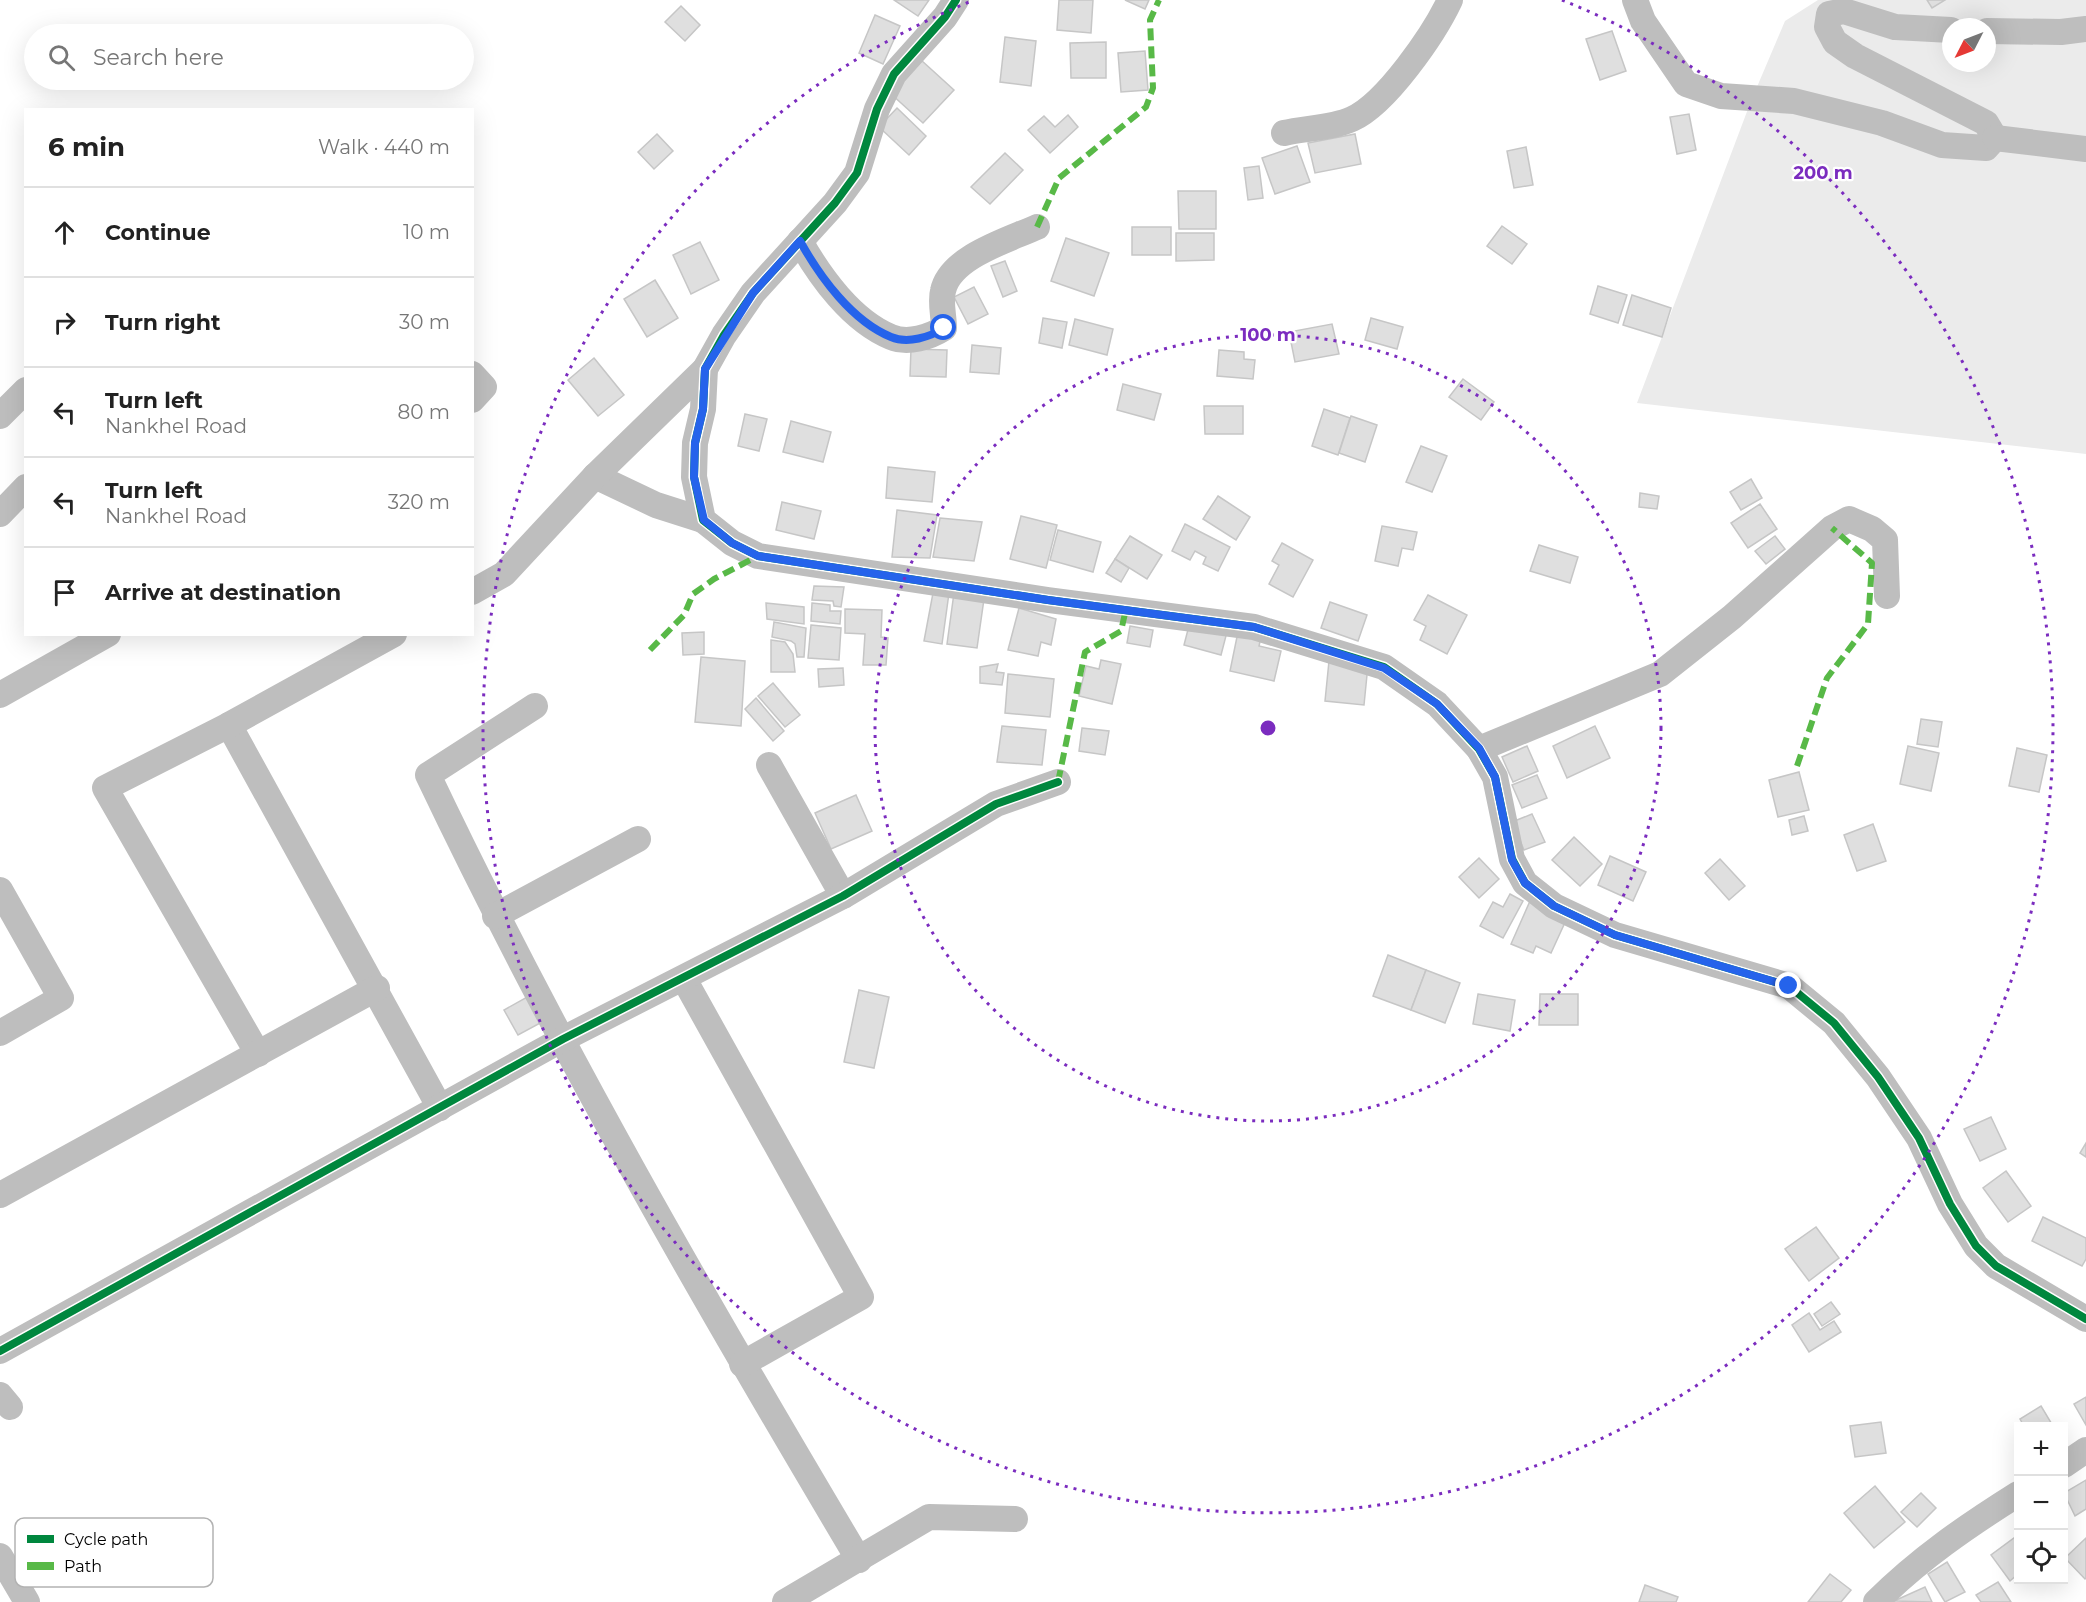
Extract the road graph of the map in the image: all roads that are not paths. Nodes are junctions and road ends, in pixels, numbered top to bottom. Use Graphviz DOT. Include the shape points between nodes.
graph roads {
  1 [pos="956,0"];
  2 [pos="1450,0"];
  3 [pos="1635,0"];
  4 [pos="2086,29"];
  5 [pos="1942,30"];
  6 [pos="1996,31"];
  7 [pos="1284,132"];
  8 [pos="1995,138"];
  9 [pos="2086,149"];
  10 [pos="1037,227"];
  11 [pos="800,241"];
  12 [pos="705,369"];
  13 [pos="474,377"];
  14 [pos="24,392"];
  15 [pos="474,398"];
  16 [pos="0,416"];
  17 [pos="595,476"];
  18 [pos="24,489"];
  19 [pos="0,514"];
  20 [pos="704,520"];
  21 [pos="474,591"];
  22 [pos="1887,596"];
  23 [pos="104,636"];
  24 [pos="390,636"];
  25 [pos="0,695"];
  26 [pos="535,706"];
  27 [pos="229,725"];
  28 [pos="1479,748"];
  29 [pos="770,765"];
  30 [pos="1058,782"];
  31 [pos="638,839"];
  32 [pos="0,890"];
  33 [pos="843,896"];
  34 [pos="495,916"];
  35 [pos="684,979"];
  36 [pos="376,988"];
  37 [pos="0,1033"];
  38 [pos="563,1039"];
  39 [pos="258,1054"];
  40 [pos="440,1108"];
  41 [pos="0,1195"];
  42 [pos="2086,1319"];
  43 [pos="0,1351"];
  44 [pos="742,1364"];
  45 [pos="2086,1450"];
  46 [pos="2068,1462"];
  47 [pos="2014,1497"];
  48 [pos="1015,1519"];
  49 [pos="859,1560"];
  50 [pos="2,1565"];
  51 [pos="15,1584"];
  52 [pos="17,1587"];
  53 [pos="27,1602"];
  54 [pos="785,1602"];
  55 [pos="1876,1602"];
  1 -- 11 [label="street" via="894,74 877,109 857,173 836,203"];
  2 -- 7 [label="street" via="1416,55 1380,100 1352,119"];
  3 -- 8 [label="street" via="1643,21 1686,84 1721,96 1794,101 1882,123 1942,145 1986,148"];
  4 -- 6 [label="street"];
  5 -- 8 [label="street" via="1895,27 1844,11 1829,14 1827,27 1835,42 1855,56 1986,123"];
  8 -- 9 [label="street"];
  10 -- 11 [label="street" via="977,253 950,272 942,291 944,328 929,338 893,338 858,316 814,266"];
  11 -- 12 [label="street" via="753,293"];
  12 -- 17 [label="street"];
  12 -- 20 [label="street" via="694,477"];
  13 -- 15 [label="street" via="484,387"];
  14 -- 16 [label="street"];
  17 -- 20 [label="street" via="656,505"];
  17 -- 21 [label="street" via="504,574"];
  18 -- 19 [label="street"];
  20 -- 28 [label="street" via="732,543 758,556 1254,627 1384,668 1437,704"];
  22 -- 28 [label="street" via="1885,540 1849,519 1832,528 1732,617 1660,674"];
  23 -- 25 [label="street"];
  24 -- 27 [label="street"];
  26 -- 34 [label="street" via="428,775"];
  27 -- 36 [label="street"];
  27 -- 39 [label="street" via="105,789"];
  28 -- 42 [label="street" via="1495,777 1512,860 1525,883 1554,906 1615,935 1789,986 1834,1023 1878,1077 1919,1138 1950,1204 1976,1246 1996,1266"];
  29 -- 33 [label="street"];
  30 -- 33 [label="street" via="996,804"];
  31 -- 34 [label="street"];
  32 -- 37 [label="street" via="61,999"];
  33 -- 35 [label="street"];
  34 -- 38 [label="street"];
  35 -- 38 [label="street"];
  35 -- 44 [label="street" via="861,1297"];
  36 -- 39 [label="street"];
  36 -- 40 [label="street"];
  38 -- 40 [label="street"];
  38 -- 44 [label="street"];
  39 -- 41 [label="street"];
  40 -- 43 [label="street"];
  44 -- 49 [label="street"];
  45 -- 46 [label="street"];
  47 -- 55 [label="street" via="1955,1533"];
  48 -- 49 [label="street" via="929,1516"];
  49 -- 54 [label="street"];
  50 -- 51 [label="street"];
  52 -- 53 [label="street"];
}
